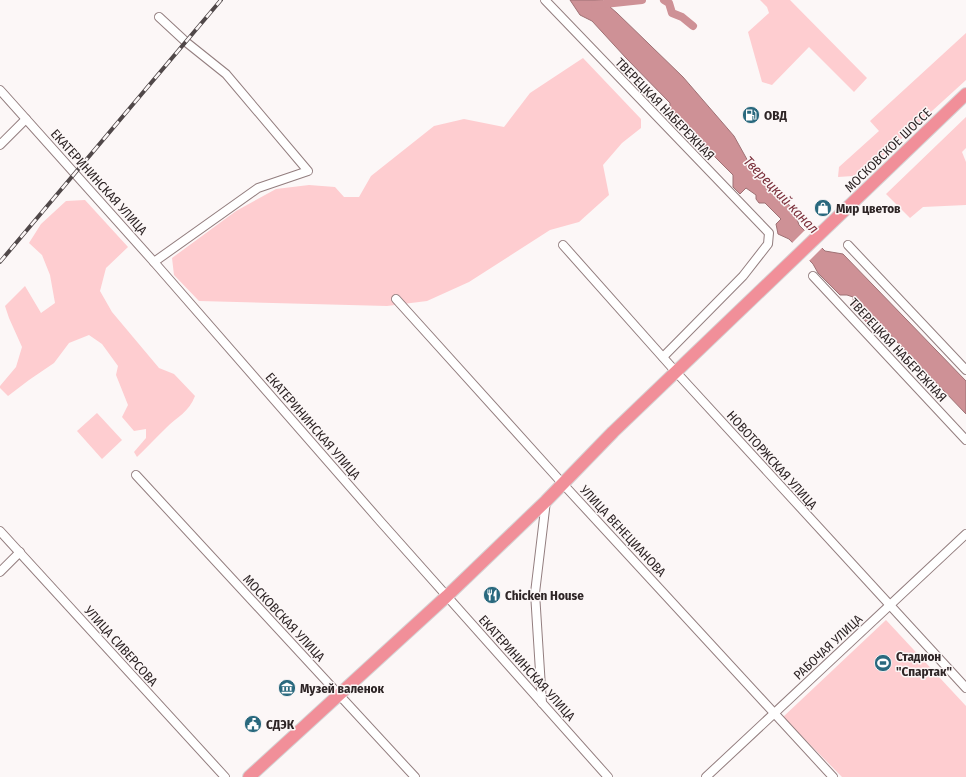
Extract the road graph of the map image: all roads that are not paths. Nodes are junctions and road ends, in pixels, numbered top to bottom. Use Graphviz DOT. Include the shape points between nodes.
graph roads {
  1 [pos="545,0"];
  2 [pos="159,16"];
  3 [pos="0,90"];
  4 [pos="966,94"];
  5 [pos="26,119"];
  6 [pos="0,145"];
  7 [pos="563,245"];
  8 [pos="848,245"];
  9 [pos="154,262"];
  10 [pos="812,276"];
  11 [pos="396,299"];
  12 [pos="662,357"];
  13 [pos="966,370"];
  14 [pos="676,372"];
  15 [pos="966,440"];
  16 [pos="136,475"];
  17 [pos="563,484"];
  18 [pos="546,501"];
  19 [pos="0,531"];
  20 [pos="966,534"];
  21 [pos="20,552"];
  22 [pos="0,572"];
  23 [pos="447,596"];
  24 [pos="890,606"];
  25 [pos="966,688"];
  26 [pos="339,694"];
  27 [pos="542,703"];
  28 [pos="774,714"];
  29 [pos="225,777"];
  30 [pos="249,777"];
  31 [pos="415,777"];
  32 [pos="608,777"];
  33 [pos="706,777"];
  34 [pos="833,777"];
  1 -- 12 [label="street, ТВЕРЕЦКАЯ НАБЕРЕЖНАЯ" via="769,233 768,244 743,276"];
  2 -- 9 [label="street" via="226,74 308,171 258,188"];
  3 -- 5 [label="street, ЕКАТЕРИНИНСКАЯ УЛИЦА"];
  4 -- 14 [label="highway, МОСКОВСКОЕ ШОССЕ"];
  5 -- 6 [label="street"];
  5 -- 9 [label="street, ЕКАТЕРИНИНСКАЯ УЛИЦА"];
  7 -- 12 [label="street, НОВОТОРЖСКАЯ УЛИЦА"];
  8 -- 13 [label="street"];
  9 -- 23 [label="street, ЕКАТЕРИНИНСКАЯ УЛИЦА"];
  10 -- 15 [label="street, ТВЕРЕЦКАЯ НАБЕРЕЖНАЯ"];
  11 -- 17 [label="street, УЛИЦА ВЕНЕЦИАНОВА"];
  12 -- 14 [label="street, НОВОТОРЖСКАЯ УЛИЦА"];
  14 -- 17 [label="highway, МОСКОВСКОЕ ШОССЕ"];
  14 -- 24 [label="street, НОВОТОРЖСКАЯ УЛИЦА"];
  16 -- 26 [label="street, МОСКОВСКАЯ УЛИЦА"];
  17 -- 18 [label="highway, МОСКОВСКОЕ ШОССЕ"];
  17 -- 28 [label="street, УЛИЦА ВЕНЕЦИАНОВА"];
  18 -- 23 [label="highway, МОСКОВСКОЕ ШОССЕ"];
  18 -- 27 [label="street" via="535,593"];
  19 -- 21 [label="street, УЛИЦА СИВЕРСОВА"];
  20 -- 24 [label="street, РАБОЧАЯ УЛИЦА"];
  21 -- 22 [label="street"];
  21 -- 29 [label="street, УЛИЦА СИВЕРСОВА"];
  23 -- 26 [label="highway, МОСКОВСКОЕ ШОССЕ"];
  23 -- 27 [label="street, ЕКАТЕРИНИНСКАЯ УЛИЦА"];
  24 -- 25 [label="street, НОВОТОРЖСКАЯ УЛИЦА"];
  24 -- 28 [label="street, РАБОЧАЯ УЛИЦА"];
  26 -- 30 [label="highway, МОСКОВСКОЕ ШОССЕ"];
  26 -- 31 [label="street, МОСКОВСКАЯ УЛИЦА"];
  27 -- 32 [label="street, ЕКАТЕРИНИНСКАЯ УЛИЦА"];
  28 -- 33 [label="street, РАБОЧАЯ УЛИЦА"];
  28 -- 34 [label="street, УЛИЦА ВЕНЕЦИАНОВА"];
}
